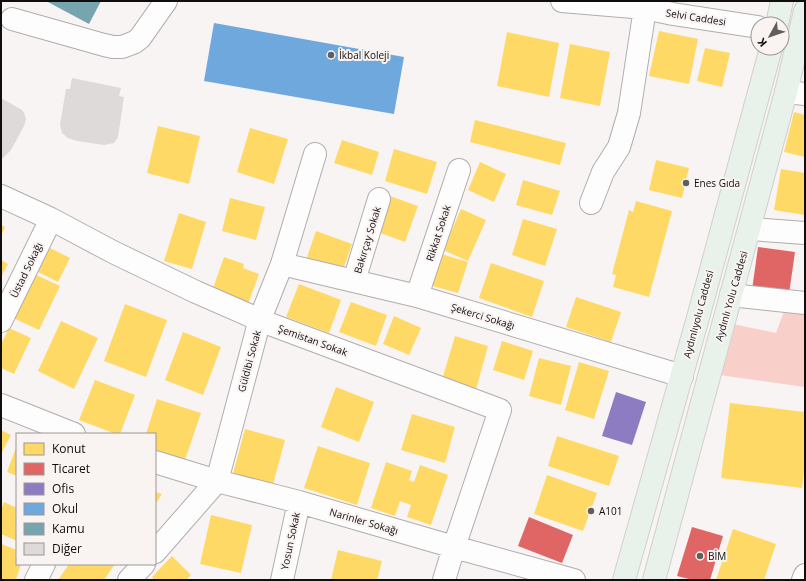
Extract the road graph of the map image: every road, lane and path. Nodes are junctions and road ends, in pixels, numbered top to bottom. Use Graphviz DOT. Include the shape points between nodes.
graph roads {
  1 [pos="166,1"];
  2 [pos="562,1"];
  3 [pos="782,1"];
  4 [pos="645,8"];
  5 [pos="805,11"];
  6 [pos="779,16"];
  7 [pos="12,19"];
  8 [pos="750,26"];
  9 [pos="796,32"];
  10 [pos="769,56"];
  11 [pos="795,93"];
  12 [pos="315,154"];
  13 [pos="459,170"];
  14 [pos="1,196"];
  15 [pos="379,199"];
  16 [pos="591,204"];
  17 [pos="51,219"];
  18 [pos="750,229"];
  19 [pos="805,233"];
  20 [pos="282,264"];
  21 [pos="354,281"];
  22 [pos="731,295"];
  23 [pos="417,296"];
  24 [pos="805,303"];
  25 [pos="260,319"];
  26 [pos="1,321"];
  27 [pos="682,376"];
  28 [pos="1,405"];
  29 [pos="71,433"];
  30 [pos="156,462"];
  31 [pos="217,481"];
  32 [pos="299,502"];
  33 [pos="454,547"];
  34 [pos="156,551"];
  35 [pos="44,565"];
  36 [pos="143,565"];
  37 [pos="805,575"];
  38 [pos="36,580"];
  39 [pos="129,580"];
  40 [pos="282,580"];
  41 [pos="444,580"];
  42 [pos="574,580"];
  43 [pos="624,580"];
  44 [pos="654,580"];
  45 [pos="803,580"];
  1 -- 7 [label="street" via="140,38 122,47 104,45"];
  2 -- 4 [label="street, Selvi Caddesi"];
  3 -- 6 [label="main road"];
  4 -- 8 [label="street, Selvi Caddesi"];
  4 -- 16 [label="street" via="629,113 619,147 603,172"];
  5 -- 9 [label="main road, Aydınlı Yolu Caddesi"];
  9 -- 11 [label="main road, Aydınlı Yolu Caddesi"];
  10 -- 27 [label="main road, Aydınlıyolu Caddesi"];
  11 -- 18 [label="main road, Aydınlı Yolu Caddesi"];
  12 -- 20 [label="street, Güldibi Sokak"];
  13 -- 23 [label="street, Rikkat Sokak"];
  14 -- 17 [label="street, Şemistan Sokak"];
  15 -- 21 [label="street, Bakırçay Sokak"];
  17 -- 25 [label="street, Şemistan Sokak" via="112,252"];
  17 -- 26 [label="street, Üstad Sokağı"];
  18 -- 19 [label="street"];
  18 -- 22 [label="main road, Aydınlı Yolu Caddesi"];
  20 -- 21 [label="street, Şekerci Sokağı"];
  20 -- 25 [label="street, Güldibi Sokak"];
  21 -- 23 [label="street, Şekerci Sokağı"];
  22 -- 24 [label="street"];
  22 -- 44 [label="main road, Aydınlı Yolu Caddesi"];
  23 -- 27 [label="street, Şekerci Sokağı"];
  25 -- 31 [label="street, Güldibi Sokak"];
  25 -- 33 [label="street, Şemistan Sokak" via="500,410"];
  27 -- 43 [label="main road, Aydınlıyolu Caddesi"];
  28 -- 29 [label="street"];
  30 -- 31 [label="street, Narinler Sokağı"];
  31 -- 32 [label="street, Narinler Sokağı"];
  31 -- 34 [label="street, Güldibi Sokak"];
  32 -- 33 [label="street, Narinler Sokağı"];
  32 -- 40 [label="street, Yosun Sokak"];
  33 -- 41 [label="street"];
  33 -- 42 [label="street, Narinler Sokağı"];
  35 -- 38 [label="street"];
  36 -- 39 [label="street"];
  37 -- 45 [label="street"];
}
